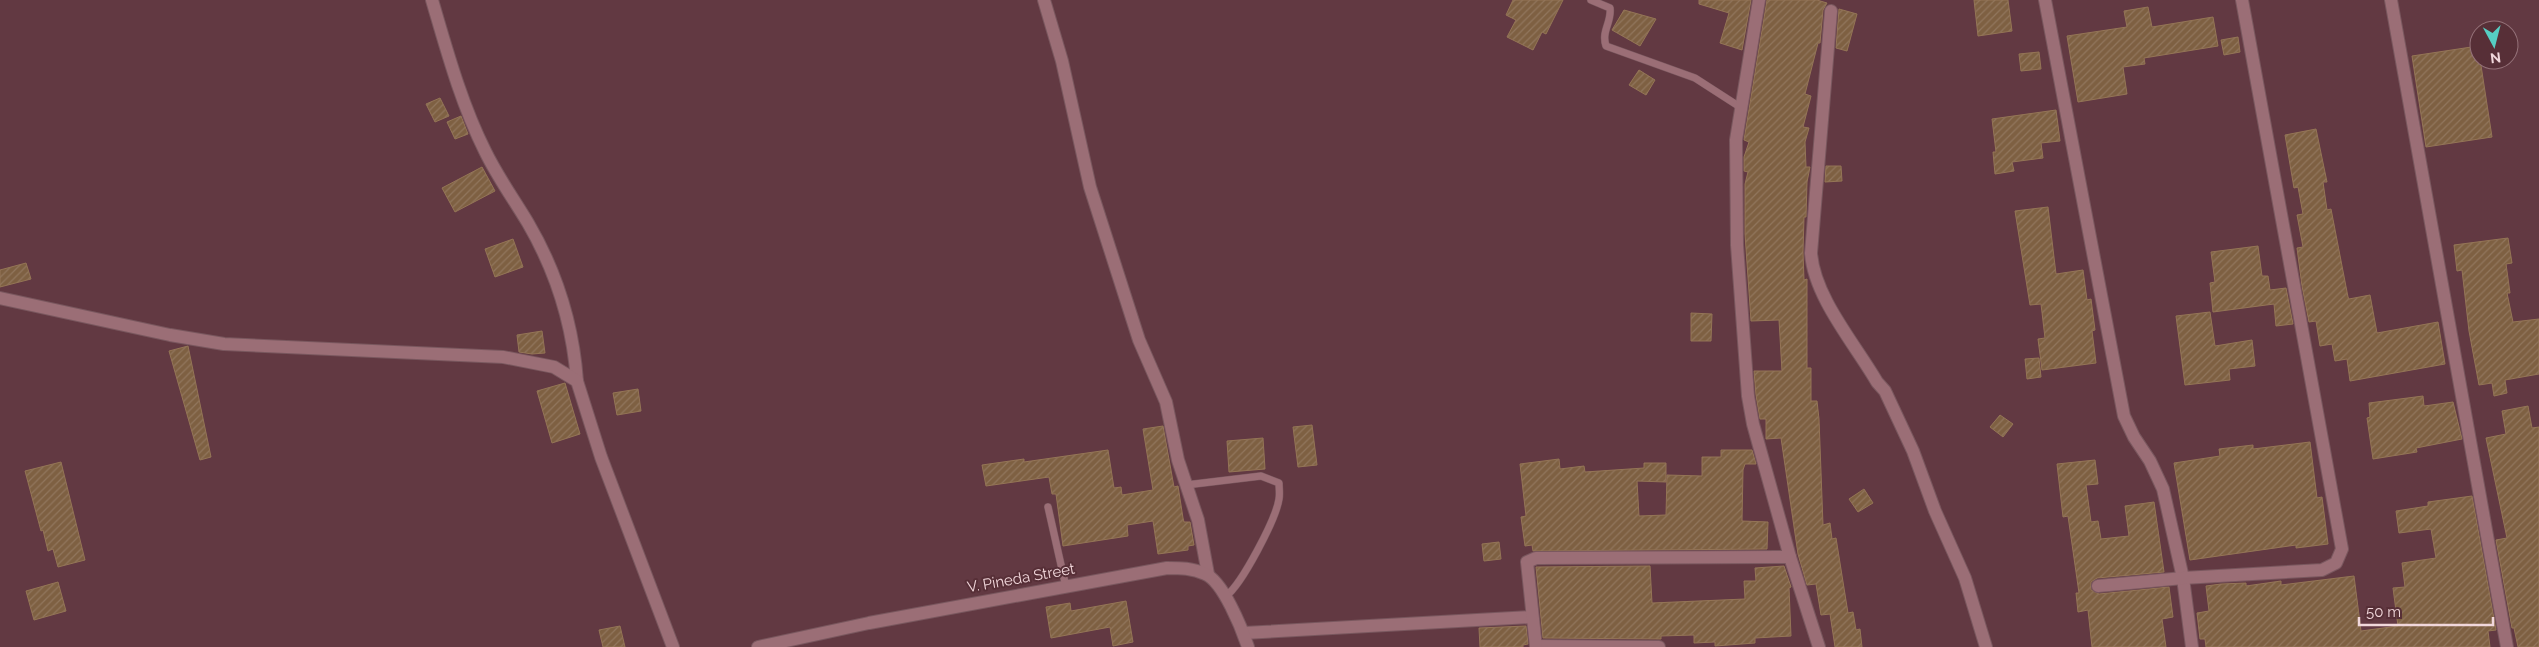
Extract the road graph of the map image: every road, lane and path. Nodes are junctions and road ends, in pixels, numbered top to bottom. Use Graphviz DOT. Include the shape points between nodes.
graph roads {
  1 [pos="432,0"];
  2 [pos="1044,0"];
  3 [pos="1591,0"];
  4 [pos="1759,0"];
  5 [pos="2045,0"];
  6 [pos="2242,0"];
  7 [pos="2391,0"];
  8 [pos="1831,11"];
  9 [pos="1740,106"];
  10 [pos="0,298"];
  11 [pos="577,381"];
  12 [pos="1186,485"];
  13 [pos="1048,507"];
  14 [pos="1790,557"];
  15 [pos="1208,574"];
  16 [pos="2183,578"];
  17 [pos="2098,586"];
  18 [pos="1066,587"];
  19 [pos="1226,596"];
  20 [pos="1532,617"];
  21 [pos="1244,633"];
  22 [pos="1536,646"];
  23 [pos="673,647"];
  24 [pos="758,647"];
  25 [pos="1248,647"];
  26 [pos="1659,647"];
  27 [pos="1819,647"];
  28 [pos="1986,647"];
  29 [pos="2192,647"];
  30 [pos="2507,647"];
  1 -- 11 [label="street" via="469,116 551,271 567,318"];
  2 -- 12 [label="street" via="1062,61 1090,186 1139,340 1166,402"];
  3 -- 9 [label="lane" via="1610,8 1611,15 1603,38 1606,46 1695,78"];
  4 -- 9 [label="street"];
  5 -- 16 [label="street" via="2124,416 2163,490"];
  6 -- 16 [label="street" via="2342,549 2336,563 2322,570"];
  7 -- 30 [label="street"];
  8 -- 28 [label="street" via="1812,270 1885,391 1905,432 1965,578"];
  9 -- 14 [label="street" via="1736,140 1737,246 1748,396"];
  10 -- 11 [label="street" via="224,344 521,360 554,367"];
  11 -- 23 [label="street" via="607,474"];
  12 -- 15 [label="street" via="1198,520"];
  12 -- 19 [label="lane" via="1261,476 1279,483 1279,500 1252,560 1233,591"];
  13 -- 18 [label="lane"];
  14 -- 20 [label="street" via="1536,558 1527,562"];
  14 -- 27 [label="street"];
  15 -- 18 [label="street, V. Pineda Street" via="1167,568"];
  15 -- 19 [label="street"];
  16 -- 17 [label="street"];
  16 -- 29 [label="street"];
  18 -- 24 [label="street, V. Pineda Street"];
  19 -- 21 [label="street"];
  20 -- 21 [label="street"];
  20 -- 22 [label="street"];
  21 -- 25 [label="street"];
  22 -- 26 [label="street"];
}
